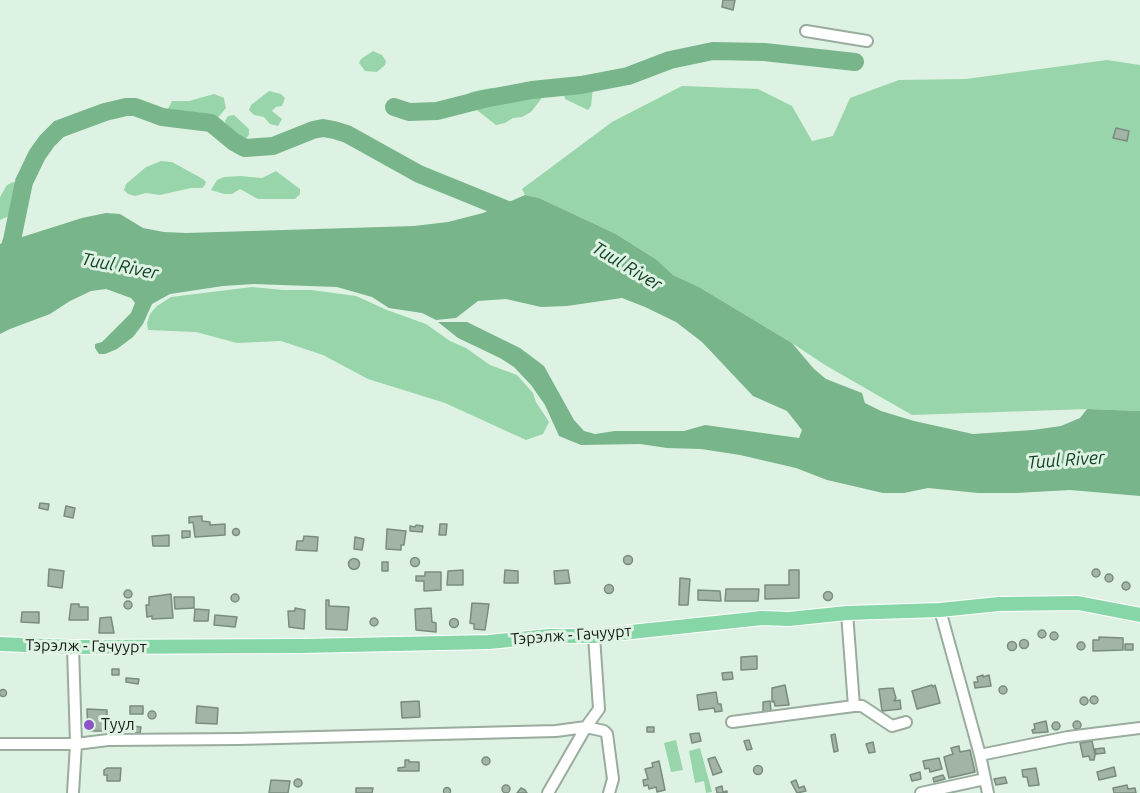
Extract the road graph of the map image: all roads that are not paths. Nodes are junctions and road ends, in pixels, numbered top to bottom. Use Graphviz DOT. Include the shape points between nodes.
graph roads {
  1 [pos="806,31"];
  2 [pos="867,41"];
  3 [pos="940,610"];
  4 [pos="847,614"];
  5 [pos="1140,615"];
  6 [pos="594,636"];
  7 [pos="0,644"];
  8 [pos="73,647"];
  9 [pos="854,706"];
  10 [pos="732,722"];
  11 [pos="906,722"];
  12 [pos="586,727"];
  13 [pos="1140,728"];
  14 [pos="0,744"];
  15 [pos="76,744"];
  16 [pos="980,755"];
  17 [pos="985,779"];
  18 [pos="73,793"];
  19 [pos="548,793"];
  20 [pos="609,793"];
  21 [pos="921,793"];
  22 [pos="988,793"];
  1 -- 2 [label="street"];
  3 -- 4 [label="main road, Тэрэлж - Гачуурт"];
  3 -- 5 [label="main road, Тэрэлж - Гачуурт" via="999,604 1078,603"];
  3 -- 16 [label="street"];
  4 -- 6 [label="main road, Тэрэлж - Гачуурт" via="762,618"];
  4 -- 9 [label="street"];
  6 -- 8 [label="main road, Тэрэлж - Гачуурт" via="489,642"];
  6 -- 12 [label="street" via="599,710"];
  7 -- 8 [label="main road, Тэрэлж - Гачуурт"];
  8 -- 15 [label="street"];
  9 -- 10 [label="street"];
  9 -- 11 [label="street" via="862,706 892,726"];
  12 -- 15 [label="street"];
  12 -- 19 [label="street"];
  12 -- 20 [label="street" via="607,735 614,779"];
  13 -- 16 [label="street" via="1068,737"];
  14 -- 15 [label="street"];
  15 -- 18 [label="street"];
  16 -- 17 [label="street"];
  17 -- 21 [label="street"];
  17 -- 22 [label="street"];
}
